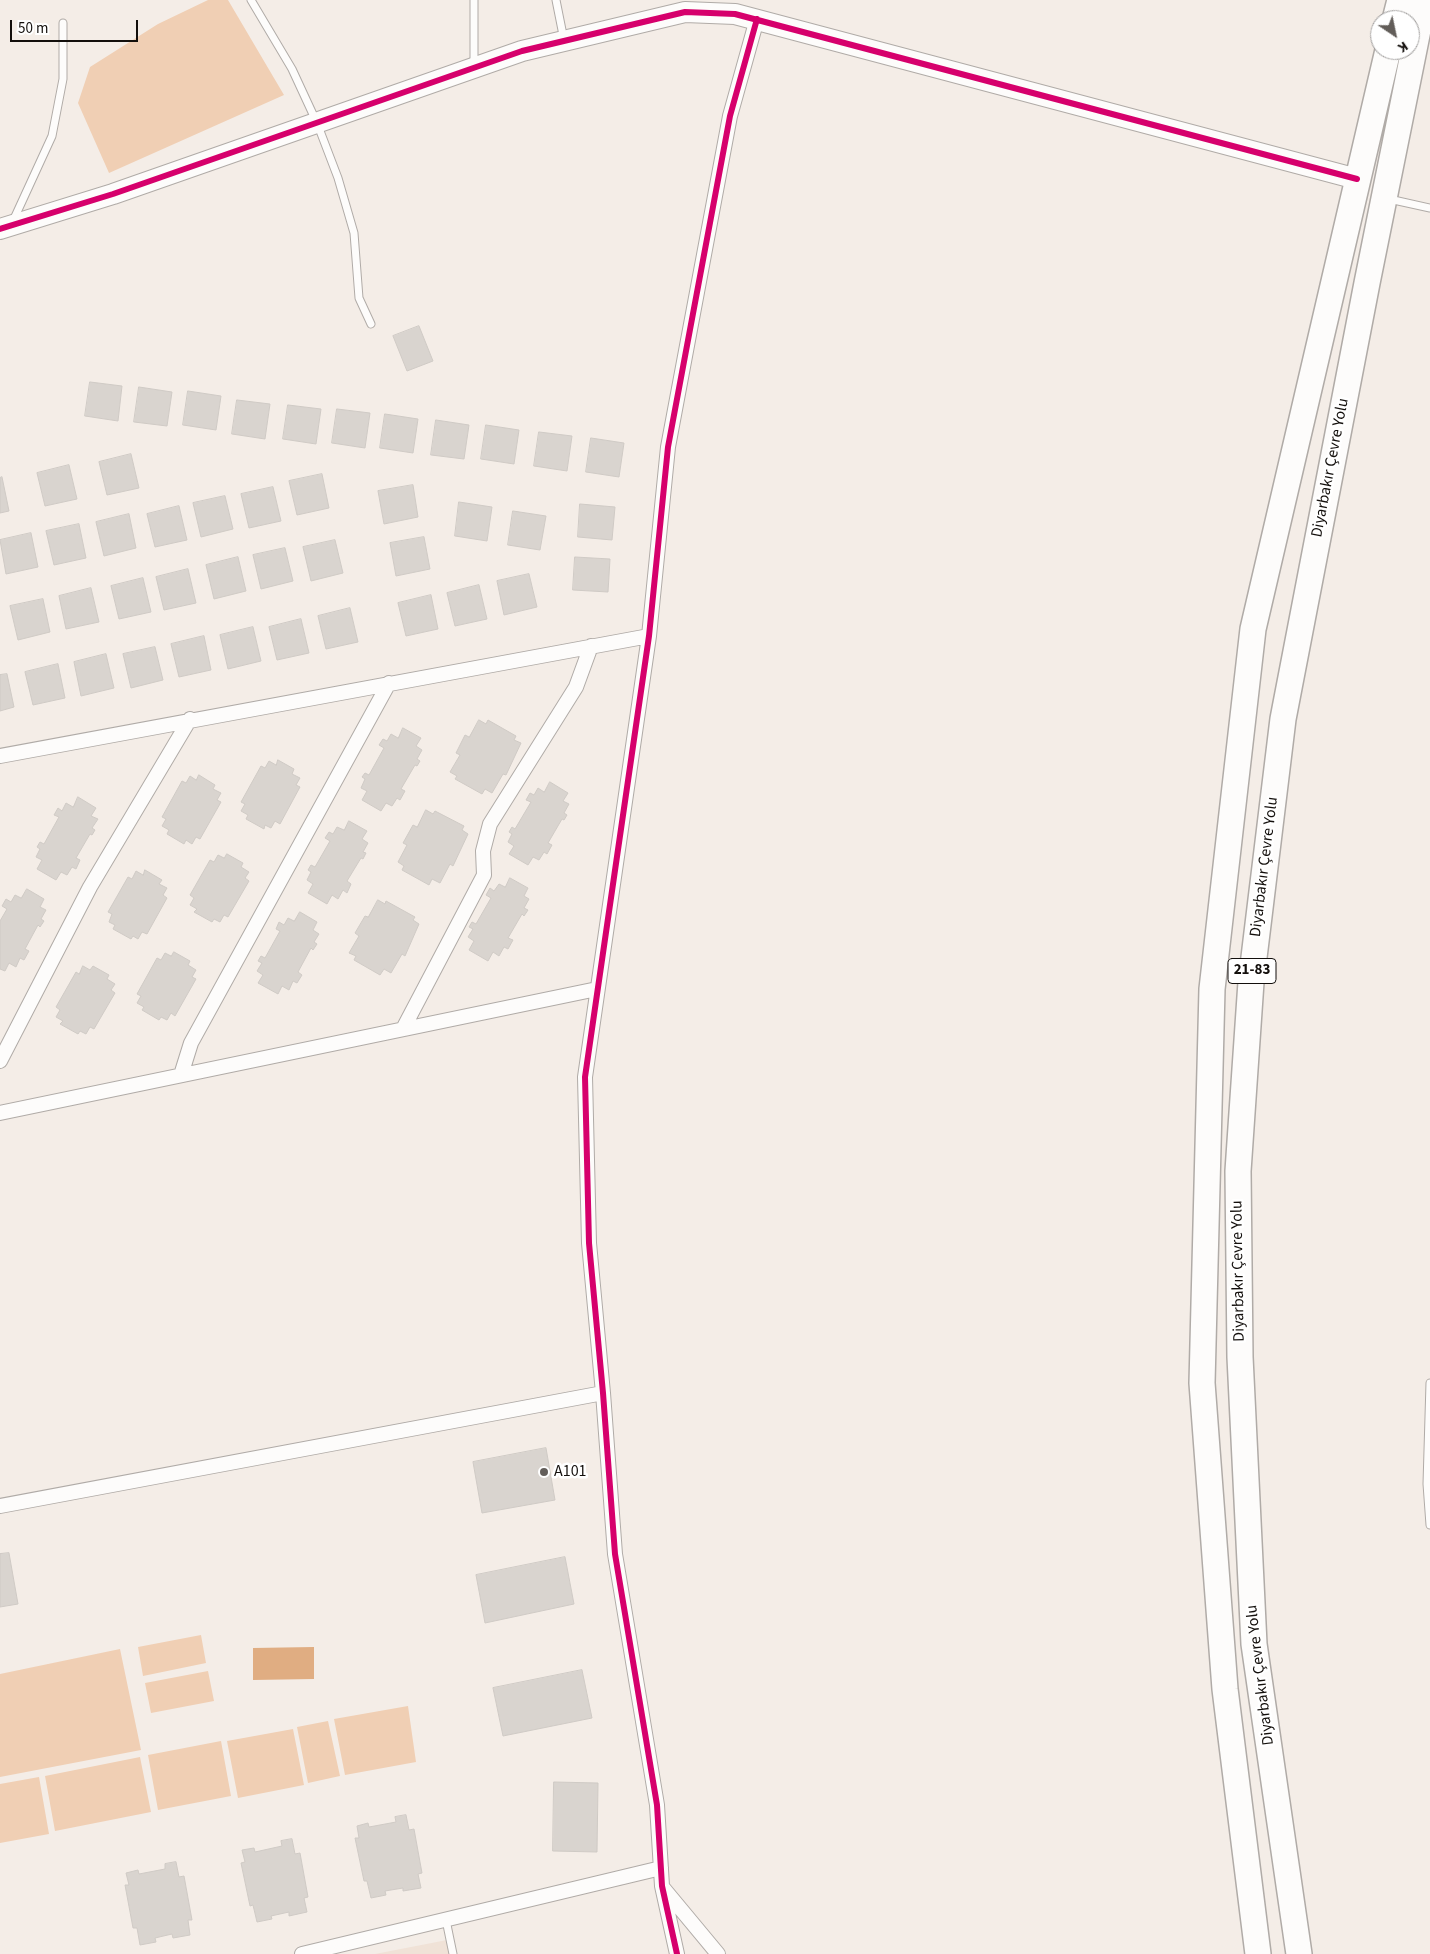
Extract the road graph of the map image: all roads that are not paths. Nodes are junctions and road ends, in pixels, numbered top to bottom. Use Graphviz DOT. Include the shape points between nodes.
graph roads {
  1 [pos="250,0"];
  2 [pos="474,0"];
  3 [pos="556,0"];
  4 [pos="1424,0"];
  5 [pos="757,20"];
  6 [pos="63,22"];
  7 [pos="564,40"];
  8 [pos="1386,60"];
  9 [pos="474,68"];
  10 [pos="317,123"];
  11 [pos="1357,179"];
  12 [pos="1384,198"];
  13 [pos="1430,208"];
  14 [pos="5,228"];
  15 [pos="371,324"];
  16 [pos="649,636"];
  17 [pos="591,646"];
  18 [pos="389,683"];
  19 [pos="190,719"];
  20 [pos="0,756"];
  21 [pos="597,989"];
  22 [pos="403,1029"];
  23 [pos="0,1061"];
  24 [pos="182,1075"];
  25 [pos="0,1113"];
  26 [pos="1430,1383"];
  27 [pos="603,1393"];
  28 [pos="0,1506"];
  29 [pos="1430,1525"];
  30 [pos="661,1868"];
  31 [pos="662,1886"];
  32 [pos="446,1920"];
  33 [pos="302,1954"];
  34 [pos="453,1954"];
  35 [pos="678,1954"];
  36 [pos="718,1954"];
  37 [pos="1258,1954"];
  38 [pos="1299,1954"];
  1 -- 10 [label="lane" via="292,69"];
  2 -- 9 [label="lane"];
  3 -- 7 [label="lane"];
  4 -- 12 [label="highway, Diyarbakır Çevre Yolu / 21-83"];
  5 -- 7 [label="street" via="735,14 685,12"];
  5 -- 11 [label="street"];
  5 -- 16 [label="street" via="730,116 668,446"];
  6 -- 14 [label="lane" via="63,79 52,136"];
  7 -- 9 [label="street"];
  8 -- 11 [label="highway, Diyarbakır Çevre Yolu / 21-83"];
  9 -- 10 [label="street"];
  10 -- 14 [label="street"];
  10 -- 15 [label="lane" via="354,233 359,298"];
  11 -- 37 [label="highway, Diyarbakır Çevre Yolu / 21-83" via="1254,629 1212,989 1202,1383 1225,1689"];
  12 -- 13 [label="lane"];
  12 -- 38 [label="highway, Diyarbakır Çevre Yolu / 21-83" via="1283,719 1251,982 1238,1171 1240,1357 1254,1644"];
  16 -- 17 [label="street"];
  16 -- 21 [label="street"];
  17 -- 18 [label="street"];
  17 -- 22 [label="street" via="576,687 490,824 483,851 484,875"];
  18 -- 19 [label="street"];
  18 -- 24 [label="street" via="191,1043"];
  19 -- 20 [label="street"];
  19 -- 23 [label="street" via="90,887"];
  21 -- 22 [label="street"];
  21 -- 27 [label="street" via="585,1077 589,1244"];
  22 -- 24 [label="street"];
  24 -- 25 [label="street"];
  26 -- 29 [label="lane" via="1427,1484"];
  27 -- 28 [label="street"];
  27 -- 30 [label="street" via="615,1554 656,1805"];
  30 -- 31 [label="street"];
  30 -- 32 [label="street"];
  31 -- 35 [label="street"];
  31 -- 36 [label="street"];
  32 -- 33 [label="street"];
  32 -- 34 [label="lane"];
}
